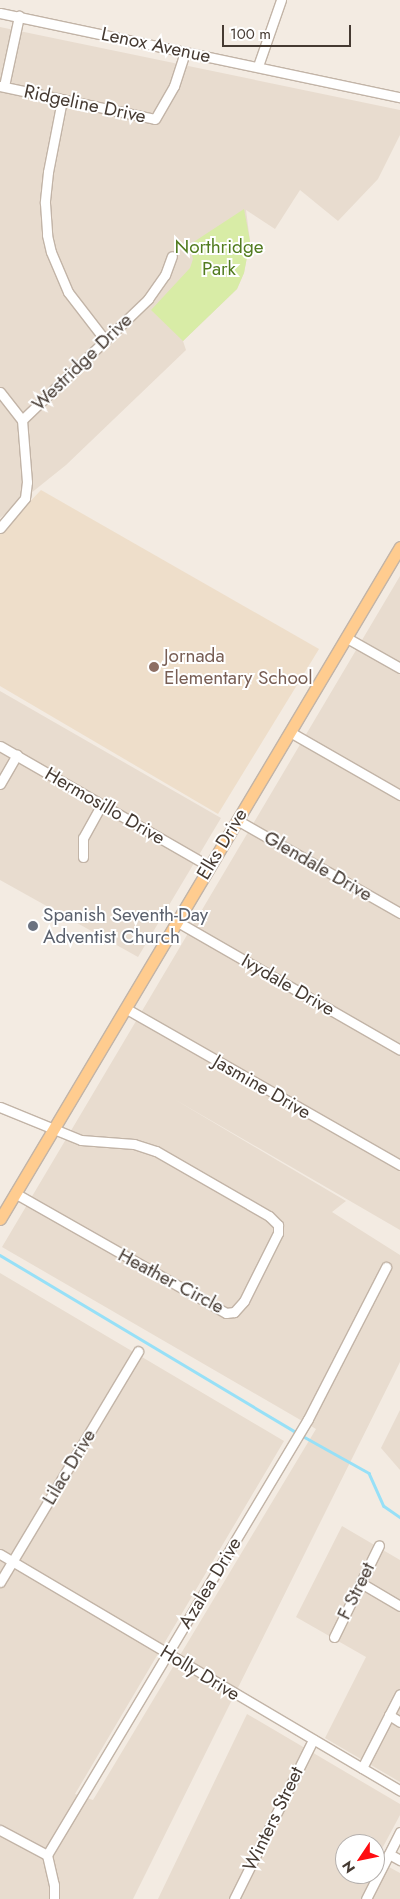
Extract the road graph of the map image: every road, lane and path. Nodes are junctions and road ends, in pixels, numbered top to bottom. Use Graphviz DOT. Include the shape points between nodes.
graph roads {
  1 [pos="281,0"];
  2 [pos="0,13"];
  3 [pos="19,16"];
  4 [pos="185,52"];
  5 [pos="258,66"];
  6 [pos="2,86"];
  7 [pos="400,97"];
  8 [pos="62,100"];
  9 [pos="172,256"];
  10 [pos="105,340"];
  11 [pos="0,392"];
  12 [pos="22,420"];
  13 [pos="0,528"];
  14 [pos="400,547"];
  15 [pos="347,638"];
  16 [pos="400,668"];
  17 [pos="290,732"];
  18 [pos="0,746"];
  19 [pos="16,755"];
  20 [pos="0,784"];
  21 [pos="400,795"];
  22 [pos="102,804"];
  23 [pos="237,820"];
  24 [pos="83,857"];
  25 [pos="209,866"];
  26 [pos="400,913"];
  27 [pos="176,921"];
  28 [pos="124,1008"];
  29 [pos="400,1050"];
  30 [pos="0,1107"];
  31 [pos="53,1129"];
  32 [pos="400,1165"];
  33 [pos="15,1193"];
  34 [pos="0,1219"];
  35 [pos="386,1267"];
  36 [pos="138,1351"];
  37 [pos="379,1545"];
  38 [pos="0,1554"];
  39 [pos="12,1561"];
  40 [pos="0,1582"];
  41 [pos="361,1583"];
  42 [pos="400,1606"];
  43 [pos="334,1637"];
  44 [pos="168,1654"];
  45 [pos="400,1694"];
  46 [pos="389,1715"];
  47 [pos="400,1722"];
  48 [pos="313,1740"];
  49 [pos="362,1768"];
  50 [pos="400,1791"];
  51 [pos="0,1830"];
  52 [pos="400,1832"];
  53 [pos="389,1854"];
  54 [pos="47,1856"];
  55 [pos="400,1860"];
  56 [pos="54,1899"];
  57 [pos="234,1899"];
  58 [pos="366,1899"];
  1 -- 5 [label="street"];
  2 -- 3 [label="street, Lenox Avenue"];
  3 -- 4 [label="street, Lenox Avenue"];
  3 -- 6 [label="street"];
  4 -- 5 [label="street, Lenox Avenue"];
  4 -- 8 [label="street, Ridgeline Drive" via="174,86 155,119"];
  5 -- 7 [label="street, Lenox Avenue"];
  6 -- 8 [label="street, Ridgeline Drive"];
  8 -- 10 [label="street" via="48,172 47,235 68,292"];
  9 -- 10 [label="street, Westridge Drive" via="165,275 148,299"];
  10 -- 12 [label="street, Westridge Drive"];
  11 -- 12 [label="street"];
  12 -- 13 [label="street, Westridge Drive" via="27,482 25,498"];
  14 -- 15 [label="main road, Elks Drive"];
  15 -- 16 [label="street"];
  15 -- 17 [label="main road, Elks Drive"];
  17 -- 21 [label="street"];
  17 -- 23 [label="main road, Elks Drive"];
  18 -- 19 [label="street, Hermosillo Drive"];
  19 -- 20 [label="street"];
  19 -- 22 [label="street, Hermosillo Drive"];
  22 -- 24 [label="street" via="84,838"];
  22 -- 25 [label="street, Hermosillo Drive"];
  23 -- 25 [label="main road, Elks Drive"];
  23 -- 26 [label="street, Glendale Drive"];
  25 -- 27 [label="main road, Elks Drive"];
  27 -- 28 [label="main road, Elks Drive"];
  27 -- 29 [label="street, Ivydale Drive"];
  28 -- 31 [label="main road, Elks Drive"];
  28 -- 32 [label="street, Jasmine Drive"];
  30 -- 31 [label="street, Heather Circle"];
  31 -- 33 [label="main road, Elks Drive"];
  31 -- 33 [label="street, Heather Circle" via="87,1142 125,1143 149,1148 273,1219 278,1225 278,1233 244,1301 234,1312 222,1312"];
  33 -- 34 [label="main road, Elks Drive"];
  35 -- 44 [label="street, Azalea Drive" via="308,1419"];
  36 -- 39 [label="street, Lilac Drive"];
  37 -- 41 [label="street, F Street"];
  38 -- 39 [label="street, Holly Drive"];
  39 -- 40 [label="street, Lilac Drive"];
  39 -- 44 [label="street, Holly Drive"];
  41 -- 42 [label="street"];
  41 -- 43 [label="street, F Street"];
  44 -- 48 [label="street, Holly Drive"];
  44 -- 54 [label="street, Azalea Drive"];
  45 -- 46 [label="street"];
  46 -- 47 [label="street"];
  46 -- 49 [label="street"];
  48 -- 49 [label="street, Holly Drive"];
  48 -- 57 [label="street, Winters Street"];
  49 -- 50 [label="street, Holly Drive"];
  51 -- 54 [label="street"];
  52 -- 53 [label="street"];
  53 -- 55 [label="street"];
  53 -- 58 [label="street"];
  54 -- 56 [label="street"];
}
